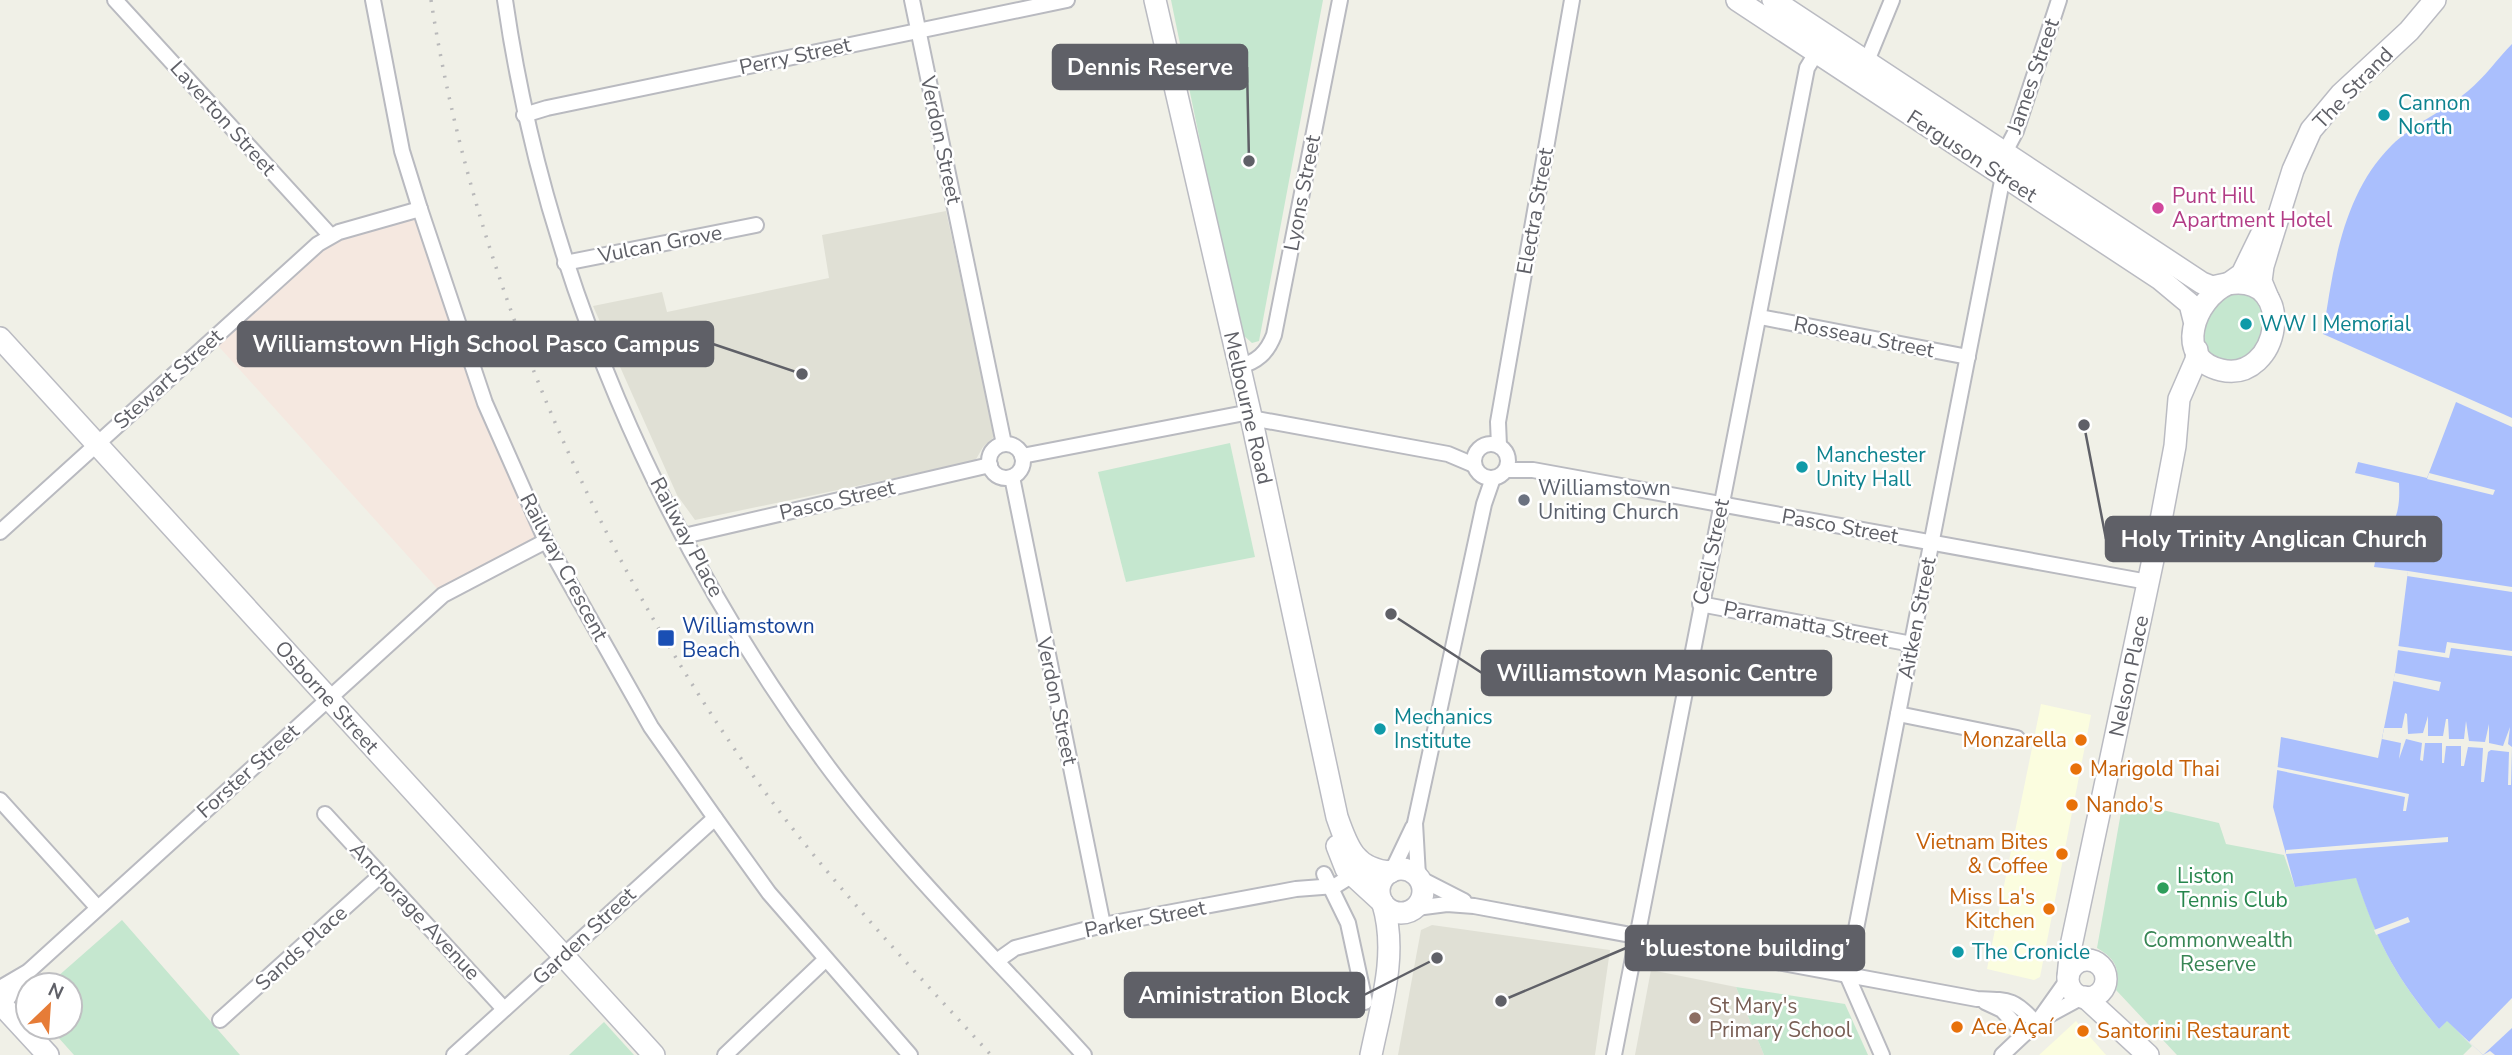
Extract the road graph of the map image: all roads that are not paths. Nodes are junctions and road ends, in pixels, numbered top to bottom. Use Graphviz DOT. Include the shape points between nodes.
graph roads {
  1 [pos="116,0"];
  2 [pos="373,0"];
  3 [pos="505,0"];
  4 [pos="912,0"];
  5 [pos="1067,0"];
  6 [pos="1156,0"];
  7 [pos="1340,0"];
  8 [pos="1572,0"];
  9 [pos="1737,0"];
  10 [pos="1773,0"];
  11 [pos="1892,0"];
  12 [pos="2059,0"];
  13 [pos="2435,0"];
  14 [pos="918,31"];
  15 [pos="1822,44"];
  16 [pos="1867,61"];
  17 [pos="524,116"];
  18 [pos="2005,152"];
  19 [pos="2003,176"];
  20 [pos="2287,186"];
  21 [pos="421,209"];
  22 [pos="756,225"];
  23 [pos="330,235"];
  24 [pos="565,263"];
  25 [pos="2227,284"];
  26 [pos="2268,299"];
  27 [pos="1760,317"];
  28 [pos="2194,320"];
  29 [pos="0,338"];
  30 [pos="2197,349"];
  31 [pos="1968,357"];
  32 [pos="1238,367"];
  33 [pos="2228,371"];
  34 [pos="1251,415"];
  35 [pos="97,444"];
  36 [pos="1004,444"];
  37 [pos="2175,446"];
  38 [pos="1022,456"];
  39 [pos="1485,460"];
  40 [pos="990,465"];
  41 [pos="1507,465"];
  42 [pos="1012,477"];
  43 [pos="1722,505"];
  44 [pos="0,532"];
  45 [pos="684,536"];
  46 [pos="546,541"];
  47 [pos="1932,542"];
  48 [pos="2148,582"];
  49 [pos="1700,604"];
  50 [pos="1912,644"];
  51 [pos="328,698"];
  52 [pos="1898,714"];
  53 [pos="2017,738"];
  54 [pos="0,800"];
  55 [pos="325,814"];
  56 [pos="715,818"];
  57 [pos="1415,823"];
  58 [pos="1391,871"];
  59 [pos="1341,872"];
  60 [pos="382,875"];
  61 [pos="1418,877"];
  62 [pos="1383,903"];
  63 [pos="2082,905"];
  64 [pos="1474,906"];
  65 [pos="97,907"];
  66 [pos="1415,909"];
  67 [pos="1103,925"];
  68 [pos="1638,936"];
  69 [pos="564,956"];
  70 [pos="825,960"];
  71 [pos="998,960"];
  72 [pos="1388,967"];
  73 [pos="2103,973"];
  74 [pos="1847,975"];
  75 [pos="2068,978"];
  76 [pos="2083,997"];
  77 [pos="1978,999"];
  78 [pos="1365,1002"];
  79 [pos="1,1004"];
  80 [pos="505,1009"];
  81 [pos="220,1020"];
  82 [pos="2037,1022"];
  83 [pos="2024,1034"];
  84 [pos="2131,1036"];
  85 [pos="32,1055"];
  86 [pos="48,1055"];
  87 [pos="454,1055"];
  88 [pos="654,1055"];
  89 [pos="725,1055"];
  90 [pos="911,1055"];
  91 [pos="1084,1055"];
  92 [pos="1371,1055"];
  93 [pos="1614,1055"];
  94 [pos="1882,1055"];
  95 [pos="2002,1055"];
  96 [pos="2148,1055"];
  1 -- 23 [label="street, Laverton Street"];
  2 -- 21 [label="street, Railway Crescent" via="400,144"];
  3 -- 17 [label="street, Railway Place"];
  4 -- 14 [label="street, Verdon Street"];
  5 -- 14 [label="street, Perry Street"];
  6 -- 32 [label="street, Melbourne Road"];
  7 -- 32 [label="street, Lyons Street" via="1274,335 1263,355"];
  8 -- 39 [label="street, Electra Street" via="1498,422"];
  9 -- 15 [label="street, Ferguson Street"];
  10 -- 15 [label="street, Ferguson Street"];
  11 -- 16 [label="street"];
  12 -- 18 [label="street, James Street"];
  13 -- 20 [label="street, The Strand" via="2409,32 2325,111 2301,150"];
  14 -- 17 [label="street, Perry Street"];
  14 -- 36 [label="street, Verdon Street"];
  15 -- 16 [label="street, Ferguson Street"];
  15 -- 19 [label="street, Ferguson Street"];
  15 -- 27 [label="street, Cecil Street" via="1807,68"];
  16 -- 18 [label="street, Ferguson Street"];
  17 -- 24 [label="street, Railway Place"];
  18 -- 25 [label="street, Ferguson Street" via="2202,283 2211,287"];
  19 -- 28 [label="street, Ferguson Street" via="2177,291 2193,307"];
  19 -- 31 [label="street, Aitken Street"];
  20 -- 25 [label="street, The Strand" via="2244,271"];
  20 -- 26 [label="street, The Strand" via="2262,271"];
  21 -- 23 [label="street, Stewart Street"];
  21 -- 46 [label="street, Railway Crescent" via="485,403"];
  22 -- 24 [label="street, Vulcan Grove"];
  23 -- 35 [label="street, Stewart Street"];
  24 -- 45 [label="street, Railway Place" via="603,365"];
  25 -- 26 [label="street" via="2250,285"];
  25 -- 28 [label="street" via="2209,296"];
  26 -- 33 [label="street" via="2275,320 2268,346 2250,365"];
  27 -- 31 [label="street, Rosseau Street"];
  27 -- 43 [label="street, Cecil Street"];
  28 -- 30 [label="street"];
  29 -- 35 [label="street, Osborne Street"];
  30 -- 33 [label="street" via="2211,366"];
  30 -- 37 [label="street, Nelson Place" via="2179,399"];
  31 -- 47 [label="street, Aitken Street"];
  32 -- 34 [label="street, Melbourne Road"];
  33 -- 37 [label="street, Nelson Place" via="2212,374 2194,390"];
  34 -- 38 [label="street"];
  34 -- 39 [label="street"];
  34 -- 59 [label="street, Melbourne Road" via="1336,817"];
  35 -- 44 [label="street, Stewart Street"];
  35 -- 51 [label="street, Osborne Street"];
  36 -- 38 [label="street" via="1015,447"];
  36 -- 40 [label="street" via="993,450"];
  37 -- 48 [label="street, Nelson Place"];
  38 -- 42 [label="street" via="1021,469"];
  39 -- 41 [label="street"];
  39 -- 41 [label="street"];
  39 -- 57 [label="street, Electra Street" via="1484,504"];
  40 -- 42 [label="street" via="999,476"];
  40 -- 45 [label="street, Pasco Street"];
  41 -- 43 [label="street, Pasco Street"];
  42 -- 67 [label="street, Verdon Street"];
  43 -- 47 [label="street, Pasco Street"];
  43 -- 49 [label="street, Cecil Street"];
  45 -- 71 [label="street, Railway Place" via="759,666 823,761 905,860"];
  46 -- 51 [label="street, Forster Street" via="449,590"];
  46 -- 56 [label="street, Railway Crescent" via="651,727"];
  47 -- 48 [label="street, Pasco Street"];
  47 -- 50 [label="street, Aitken Street"];
  48 -- 63 [label="street, Nelson Place"];
  49 -- 50 [label="street, Parramatta Street"];
  49 -- 68 [label="street, Cecil Street"];
  50 -- 52 [label="street, Aitken Street"];
  51 -- 65 [label="street, Forster Street"];
  51 -- 69 [label="street, Osborne Street"];
  52 -- 53 [label="street"];
  52 -- 74 [label="street, Aitken Street"];
  54 -- 65 [label="street"];
  55 -- 60 [label="street, Anchorage Avenue"];
  56 -- 69 [label="street, Garden Street"];
  56 -- 70 [label="street, Railway Crescent"];
  57 -- 58 [label="street, Electra Street"];
  57 -- 61 [label="street, Electra Street"];
  58 -- 59 [label="street"];
  58 -- 61 [label="street" via="1407,870"];
  58 -- 62 [label="street" via="1380,884"];
  59 -- 62 [label="street"];
  59 -- 67 [label="street, Parker Street" via="1296,889"];
  59 -- 78 [label="street, Melbourne Road"];
  60 -- 80 [label="street, Anchorage Avenue"];
  60 -- 81 [label="street, Sands Place"];
  61 -- 64 [label="street"];
  61 -- 66 [label="street" via="1424,895"];
  62 -- 66 [label="street" via="1398,913"];
  62 -- 72 [label="street" via="1389,930"];
  63 -- 73 [label="street, Nelson Place" via="2083,934"];
  63 -- 75 [label="street, Nelson Place"];
  64 -- 66 [label="street" via="1441,904"];
  64 -- 68 [label="street"];
  65 -- 79 [label="street, Forster Street"];
  66 -- 72 [label="street"];
  67 -- 71 [label="street, Parker Street" via="1015,948"];
  68 -- 74 [label="street"];
  68 -- 93 [label="street, Cecil Street"];
  69 -- 80 [label="street, Garden Street"];
  69 -- 88 [label="street, Osborne Street"];
  70 -- 89 [label="street"];
  70 -- 90 [label="street, Railway Crescent"];
  71 -- 91 [label="street, Railway Place"];
  72 -- 92 [label="street"];
  73 -- 75 [label="street" via="2090,960 2081,961 2071,968"];
  73 -- 76 [label="street" via="2100,993"];
  73 -- 84 [label="street, Nelson Place" via="2111,1006"];
  74 -- 77 [label="street"];
  74 -- 94 [label="street"];
  75 -- 76 [label="street" via="2072,990"];
  75 -- 82 [label="street"];
  76 -- 82 [label="street"];
  76 -- 84 [label="street, Nelson Place"];
  77 -- 82 [label="street" via="2015,1002"];
  77 -- 83 [label="street" via="2002,1010"];
  79 -- 85 [label="street"];
  79 -- 86 [label="street"];
  80 -- 87 [label="street, Garden Street"];
  82 -- 83 [label="street"];
  83 -- 95 [label="street"];
  84 -- 96 [label="street, Nelson Place"];
}
